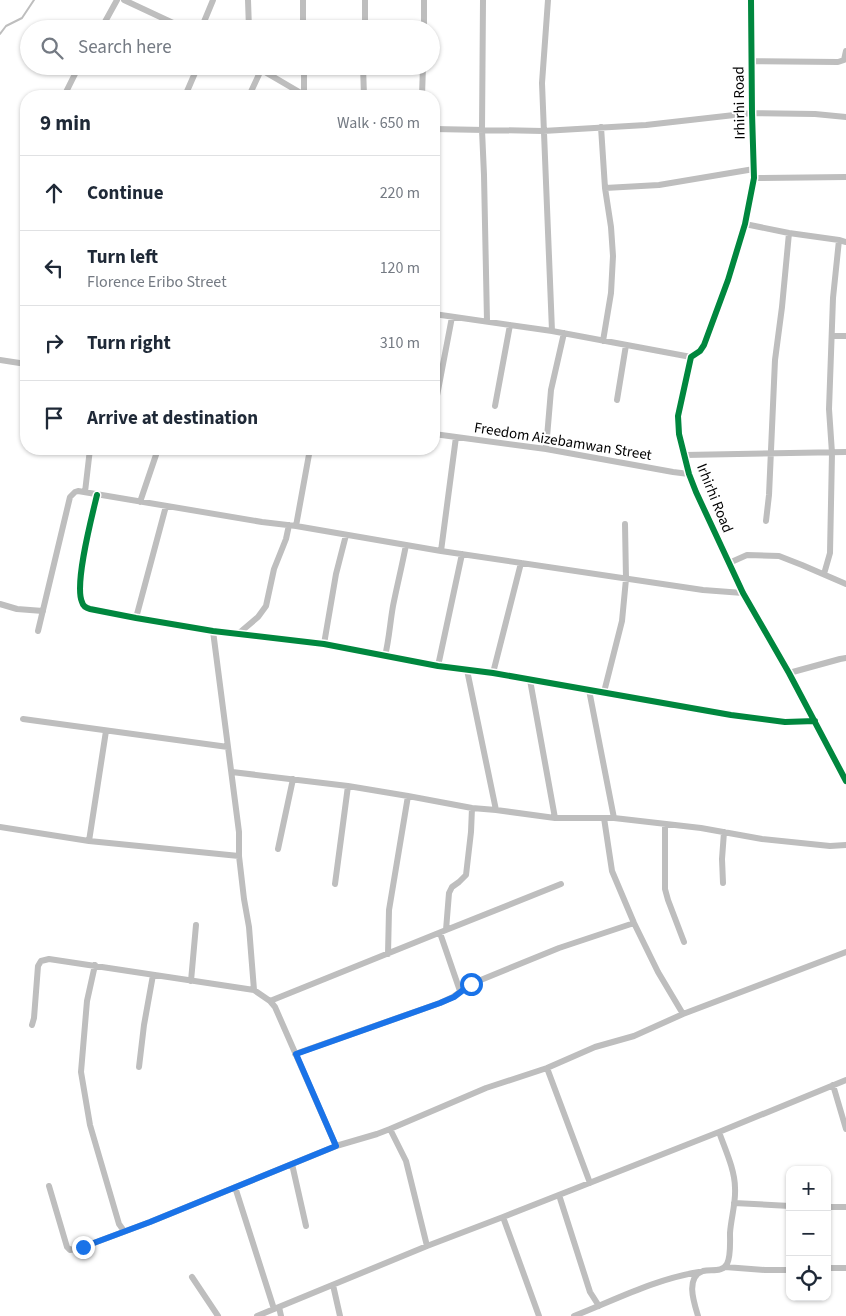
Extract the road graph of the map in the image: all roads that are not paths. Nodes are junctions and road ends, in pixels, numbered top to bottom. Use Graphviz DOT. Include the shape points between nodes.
graph roads {
  1 [pos="117,0"];
  2 [pos="124,0"];
  3 [pos="213,0"];
  4 [pos="248,0"];
  5 [pos="303,0"];
  6 [pos="365,0"];
  7 [pos="424,0"];
  8 [pos="483,0"];
  9 [pos="548,0"];
  10 [pos="751,0"];
  11 [pos="106,20"];
  12 [pos="167,20"];
  13 [pos="205,20"];
  14 [pos="249,20"];
  15 [pos="303,20"];
  16 [pos="365,20"];
  17 [pos="424,20"];
  18 [pos="846,51"];
  19 [pos="751,61"];
  20 [pos="74,75"];
  21 [pos="194,75"];
  22 [pos="256,75"];
  23 [pos="270,75"];
  24 [pos="304,75"];
  25 [pos="363,75"];
  26 [pos="423,75"];
  27 [pos="67,90"];
  28 [pos="188,90"];
  29 [pos="251,90"];
  30 [pos="295,90"];
  31 [pos="305,90"];
  32 [pos="364,90"];
  33 [pos="422,90"];
  34 [pos="752,112"];
  35 [pos="846,117"];
  36 [pos="601,127"];
  37 [pos="440,129"];
  38 [pos="482,130"];
  39 [pos="543,131"];
  40 [pos="754,169"];
  41 [pos="846,177"];
  42 [pos="754,178"];
  43 [pos="605,188"];
  44 [pos="745,224"];
  45 [pos="789,233"];
  46 [pos="839,240"];
  47 [pos="846,242"];
  48 [pos="440,315"];
  49 [pos="452,316"];
  50 [pos="486,321"];
  51 [pos="510,325"];
  52 [pos="552,331"];
  53 [pos="564,333"];
  54 [pos="832,336"];
  55 [pos="846,336"];
  56 [pos="603,340"];
  57 [pos="626,345"];
  58 [pos="691,357"];
  59 [pos="0,360"];
  60 [pos="20,363"];
  61 [pos="440,380"];
  62 [pos="617,400"];
  63 [pos="495,406"];
  64 [pos="440,435"];
  65 [pos="456,437"];
  66 [pos="546,449"];
  67 [pos="846,452"];
  68 [pos="832,453"];
  69 [pos="770,454"];
  70 [pos="89,455"];
  71 [pos="156,455"];
  72 [pos="309,455"];
  73 [pos="686,455"];
  74 [pos="689,474"];
  75 [pos="85,492"];
  76 [pos="97,495"];
  77 [pos="140,502"];
  78 [pos="166,506"];
  79 [pos="766,521"];
  80 [pos="625,524"];
  81 [pos="293,525"];
  82 [pos="346,535"];
  83 [pos="406,546"];
  84 [pos="441,552"];
  85 [pos="462,554"];
  86 [pos="521,563"];
  87 [pos="728,563"];
  88 [pos="824,574"];
  89 [pos="626,579"];
  90 [pos="846,584"];
  91 [pos="743,593"];
  92 [pos="0,604"];
  93 [pos="43,610"];
  94 [pos="136,618"];
  95 [pos="38,631"];
  96 [pos="213,631"];
  97 [pos="238,634"];
  98 [pos="324,644"];
  99 [pos="385,656"];
  100 [pos="846,658"];
  101 [pos="438,666"];
  102 [pos="467,670"];
  103 [pos="493,673"];
  104 [pos="789,673"];
  105 [pos="530,680"];
  106 [pos="589,690"];
  107 [pos="604,692"];
  108 [pos="23,719"];
  109 [pos="814,721"];
  110 [pos="106,731"];
  111 [pos="228,747"];
  112 [pos="232,772"];
  113 [pos="293,779"];
  114 [pos="846,781"];
  115 [pos="348,786"];
  116 [pos="408,796"];
  117 [pos="472,808"];
  118 [pos="496,810"];
  119 [pos="555,818"];
  120 [pos="604,818"];
  121 [pos="614,818"];
  122 [pos="665,824"];
  123 [pos="0,827"];
  124 [pos="724,832"];
  125 [pos="89,841"];
  126 [pos="846,845"];
  127 [pos="278,849"];
  128 [pos="239,856"];
  129 [pos="335,884"];
  130 [pos="561,884"];
  131 [pos="723,884"];
  132 [pos="634,923"];
  133 [pos="196,925"];
  134 [pos="443,932"];
  135 [pos="684,942"];
  136 [pos="846,952"];
  137 [pos="388,954"];
  138 [pos="95,965"];
  139 [pos="153,975"];
  140 [pos="191,981"];
  141 [pos="254,990"];
  142 [pos="460,991"];
  143 [pos="270,1001"];
  144 [pos="683,1014"];
  145 [pos="32,1025"];
  146 [pos="296,1054"];
  147 [pos="139,1067"];
  148 [pos="547,1068"];
  149 [pos="846,1080"];
  150 [pos="833,1085"];
  151 [pos="390,1129"];
  152 [pos="846,1129"];
  153 [pos="720,1132"];
  154 [pos="336,1146"];
  155 [pos="292,1164"];
  156 [pos="590,1183"];
  157 [pos="49,1186"];
  158 [pos="235,1187"];
  159 [pos="559,1195"];
  160 [pos="734,1203"];
  161 [pos="786,1206"];
  162 [pos="831,1207"];
  163 [pos="846,1207"];
  164 [pos="503,1217"];
  165 [pos="306,1226"];
  166 [pos="124,1232"];
  167 [pos="427,1246"];
  168 [pos="726,1267"];
  169 [pos="831,1268"];
  170 [pos="846,1268"];
  171 [pos="786,1270"];
  172 [pos="702,1271"];
  173 [pos="192,1277"];
  174 [pos="333,1285"];
  175 [pos="599,1306"];
  176 [pos="276,1308"];
  177 [pos="218,1316"];
  178 [pos="257,1316"];
  179 [pos="281,1316"];
  180 [pos="340,1316"];
  181 [pos="539,1316"];
  182 [pos="574,1316"];
  183 [pos="698,1316"];
  1 -- 11 [label="street"];
  2 -- 12 [label="street"];
  3 -- 13 [label="street"];
  4 -- 14 [label="street"];
  5 -- 15 [label="street"];
  6 -- 16 [label="street"];
  7 -- 17 [label="street"];
  8 -- 38 [label="street"];
  9 -- 39 [label="street" via="542,83"];
  10 -- 19 [label="street, Irhirhi Road"];
  18 -- 19 [label="street" via="844,60 838,62"];
  19 -- 34 [label="street, Irhirhi Road"];
  20 -- 27 [label="street"];
  21 -- 28 [label="street"];
  22 -- 29 [label="street"];
  23 -- 30 [label="street"];
  24 -- 31 [label="street"];
  25 -- 32 [label="street"];
  26 -- 33 [label="street"];
  34 -- 35 [label="street"];
  34 -- 36 [label="street"];
  34 -- 40 [label="street, Irhirhi Road"];
  36 -- 39 [label="street"];
  36 -- 43 [label="street"];
  37 -- 38 [label="street"];
  38 -- 39 [label="street"];
  38 -- 50 [label="street"];
  39 -- 52 [label="street"];
  40 -- 42 [label="street, Irhirhi Road"];
  40 -- 43 [label="street" via="659,185"];
  41 -- 42 [label="street"];
  42 -- 44 [label="street, Irhirhi Road"];
  43 -- 56 [label="street" via="613,256"];
  44 -- 45 [label="street"];
  44 -- 58 [label="street, Irhirhi Road" via="704,345"];
  45 -- 46 [label="street"];
  45 -- 69 [label="street" via="775,360"];
  46 -- 47 [label="street"];
  46 -- 54 [label="street"];
  48 -- 49 [label="street"];
  49 -- 50 [label="street"];
  49 -- 61 [label="street"];
  50 -- 51 [label="street"];
  51 -- 52 [label="street"];
  51 -- 63 [label="street"];
  52 -- 53 [label="street"];
  53 -- 56 [label="street"];
  53 -- 66 [label="street" via="551,390"];
  54 -- 55 [label="street"];
  54 -- 68 [label="street" via="828,409"];
  56 -- 57 [label="street"];
  57 -- 58 [label="street"];
  57 -- 62 [label="street"];
  58 -- 73 [label="street, Irhirhi Road" via="678,416 679,434"];
  59 -- 60 [label="street"];
  64 -- 65 [label="street, Freedom Aizebamwan Street"];
  65 -- 66 [label="street, Freedom Aizebamwan Street"];
  65 -- 84 [label="street"];
  66 -- 74 [label="street, Freedom Aizebamwan Street"];
  67 -- 68 [label="street"];
  68 -- 69 [label="street"];
  68 -- 88 [label="street" via="830,553"];
  69 -- 73 [label="street"];
  69 -- 79 [label="street"];
  70 -- 75 [label="street"];
  71 -- 77 [label="street"];
  72 -- 81 [label="street"];
  73 -- 74 [label="street, Irhirhi Road"];
  74 -- 87 [label="street, Irhirhi Road"];
  75 -- 76 [label="street"];
  75 -- 93 [label="street" via="75,492 70,497"];
  76 -- 77 [label="street"];
  76 -- 94 [label="street" via="80,579 81,601 90,610"];
  77 -- 78 [label="street"];
  78 -- 81 [label="street"];
  78 -- 94 [label="street"];
  80 -- 89 [label="street"];
  81 -- 82 [label="street"];
  81 -- 97 [label="street" via="274,569 266,606"];
  82 -- 83 [label="street"];
  82 -- 98 [label="street"];
  83 -- 84 [label="street"];
  83 -- 99 [label="street"];
  84 -- 85 [label="street"];
  85 -- 86 [label="street"];
  85 -- 101 [label="street"];
  86 -- 89 [label="street"];
  86 -- 103 [label="street"];
  87 -- 88 [label="street" via="747,555 779,556"];
  87 -- 91 [label="street, Irhirhi Road"];
  88 -- 90 [label="street"];
  89 -- 91 [label="street"];
  89 -- 107 [label="street" via="622,621"];
  91 -- 104 [label="street, Irhirhi Road"];
  92 -- 93 [label="street" via="17,609"];
  93 -- 95 [label="street"];
  94 -- 96 [label="street"];
  96 -- 97 [label="street"];
  96 -- 111 [label="street"];
  97 -- 98 [label="street"];
  98 -- 99 [label="street"];
  99 -- 101 [label="street"];
  100 -- 104 [label="street"];
  101 -- 102 [label="street"];
  102 -- 103 [label="street"];
  102 -- 118 [label="street"];
  103 -- 105 [label="street"];
  104 -- 109 [label="street, Irhirhi Road"];
  105 -- 106 [label="street"];
  105 -- 119 [label="street"];
  106 -- 107 [label="street"];
  106 -- 121 [label="street"];
  107 -- 109 [label="street" via="731,715 785,722"];
  108 -- 110 [label="street"];
  109 -- 114 [label="street, Irhirhi Road"];
  110 -- 111 [label="street"];
  110 -- 125 [label="street"];
  111 -- 112 [label="street"];
  112 -- 113 [label="street"];
  112 -- 128 [label="street"];
  113 -- 115 [label="street"];
  113 -- 127 [label="street"];
  115 -- 116 [label="street"];
  115 -- 129 [label="street"];
  116 -- 117 [label="street"];
  116 -- 137 [label="street" via="389,910"];
  117 -- 118 [label="street"];
  117 -- 134 [label="street" via="466,875 449,893"];
  118 -- 119 [label="street"];
  119 -- 120 [label="street"];
  120 -- 121 [label="street"];
  120 -- 132 [label="street" via="612,871"];
  121 -- 122 [label="street"];
  122 -- 124 [label="street"];
  122 -- 135 [label="street" via="665,888"];
  123 -- 125 [label="street"];
  124 -- 126 [label="street" via="762,839"];
  124 -- 131 [label="street"];
  125 -- 128 [label="street"];
  128 -- 141 [label="street"];
  130 -- 134 [label="street"];
  132 -- 142 [label="street" via="559,948"];
  132 -- 144 [label="street"];
  133 -- 140 [label="street"];
  134 -- 137 [label="street"];
  134 -- 142 [label="street"];
  136 -- 144 [label="street"];
  137 -- 143 [label="street"];
  138 -- 139 [label="street"];
  138 -- 145 [label="street" via="49,959 41,962"];
  138 -- 166 [label="street" via="87,1001 81,1072 90,1125"];
  139 -- 140 [label="street"];
  139 -- 147 [label="street"];
  140 -- 141 [label="street"];
  141 -- 143 [label="street"];
  142 -- 146 [label="street" via="440,1003"];
  143 -- 146 [label="street"];
  144 -- 148 [label="street"];
  146 -- 154 [label="street"];
  148 -- 151 [label="street" via="486,1088"];
  148 -- 156 [label="street"];
  149 -- 150 [label="street"];
  150 -- 152 [label="street"];
  150 -- 153 [label="street"];
  151 -- 154 [label="street"];
  151 -- 167 [label="street" via="406,1161"];
  153 -- 156 [label="street"];
  153 -- 160 [label="street" via="734,1178"];
  154 -- 155 [label="street"];
  155 -- 158 [label="street"];
  155 -- 165 [label="street"];
  156 -- 159 [label="street"];
  157 -- 166 [label="street" via="66,1247 70,1250"];
  158 -- 166 [label="street"];
  158 -- 176 [label="street"];
  159 -- 164 [label="street"];
  159 -- 175 [label="street" via="590,1292"];
  160 -- 161 [label="street"];
  160 -- 168 [label="street"];
  162 -- 163 [label="street"];
  164 -- 167 [label="street"];
  164 -- 181 [label="street"];
  167 -- 174 [label="street"];
  168 -- 171 [label="street"];
  168 -- 172 [label="street"];
  169 -- 170 [label="street"];
  172 -- 175 [label="street" via="649,1286"];
  172 -- 183 [label="street" via="692,1282"];
  173 -- 177 [label="street"];
  174 -- 176 [label="street"];
  174 -- 180 [label="street"];
  175 -- 182 [label="street"];
  176 -- 178 [label="street"];
  176 -- 179 [label="street"];
}
